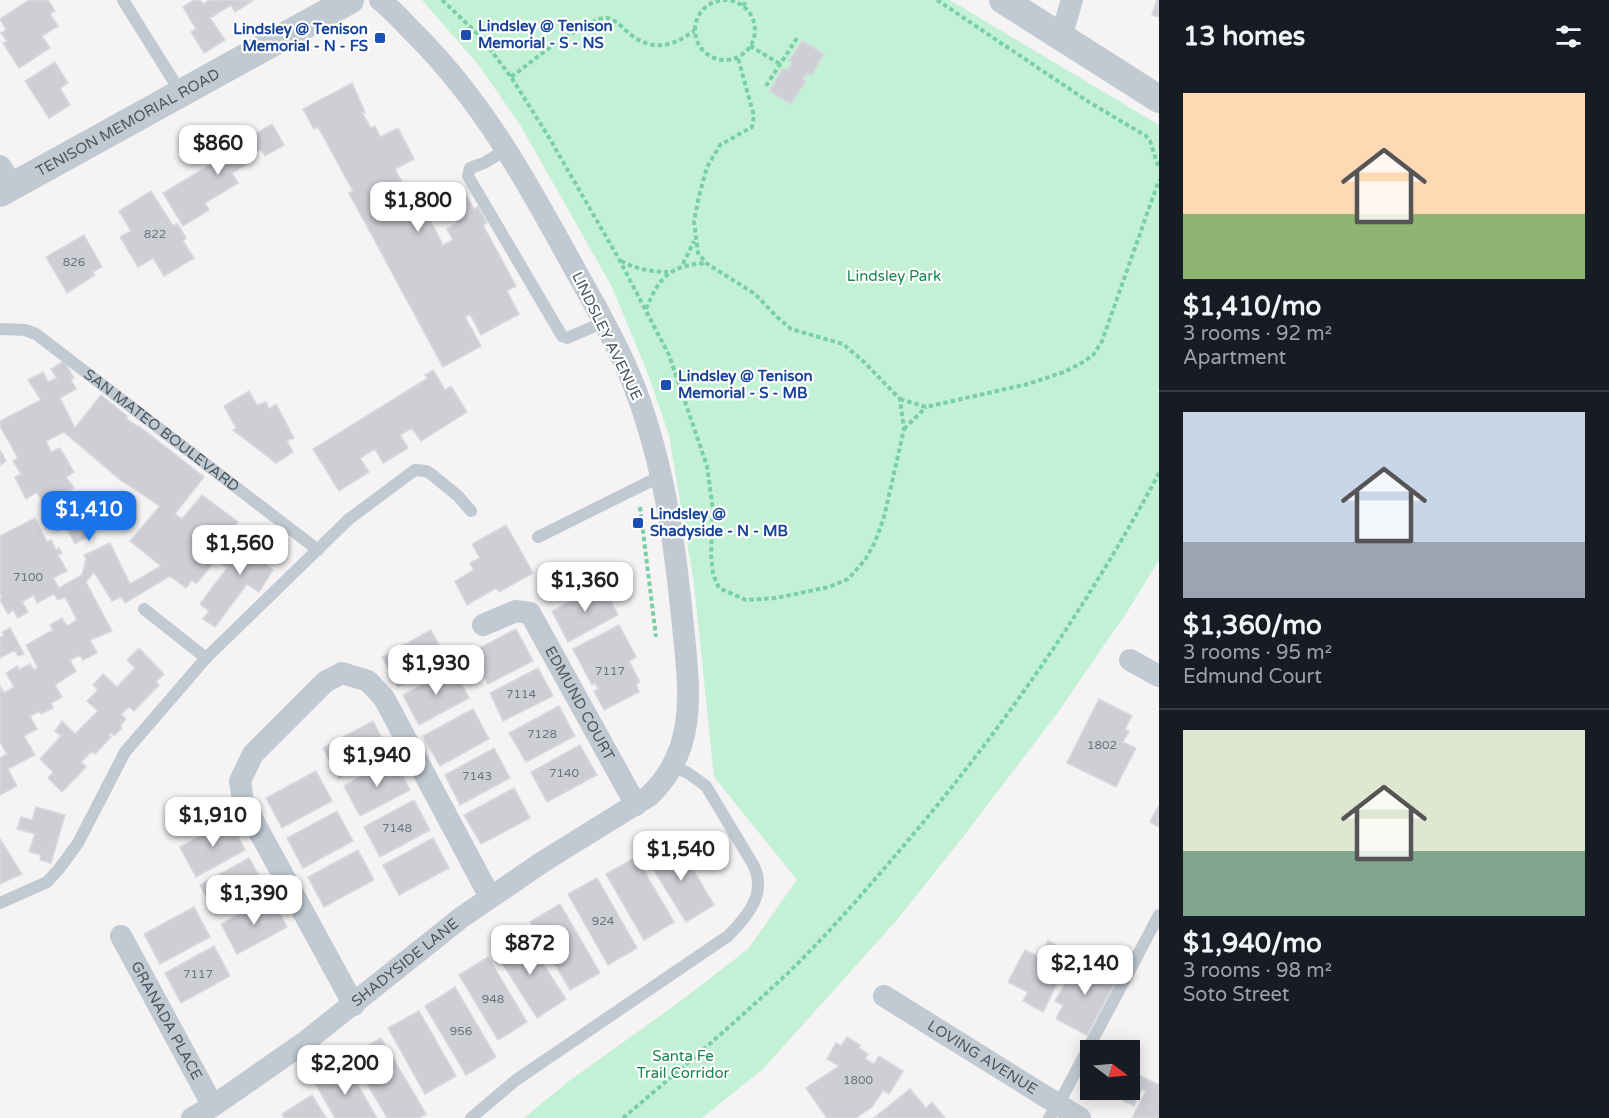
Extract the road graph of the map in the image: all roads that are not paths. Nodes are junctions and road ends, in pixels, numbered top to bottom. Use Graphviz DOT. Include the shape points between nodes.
graph roads {
  1 [pos="123,0"];
  2 [pos="350,0"];
  3 [pos="380,0"];
  4 [pos="1003,0"];
  5 [pos="1072,0"];
  6 [pos="1060,36"];
  7 [pos="182,93"];
  8 [pos="1159,99"];
  9 [pos="507,149"];
  10 [pos="4,181"];
  11 [pos="604,321"];
  12 [pos="0,330"];
  13 [pos="0,339"];
  14 [pos="661,476"];
  15 [pos="471,511"];
  16 [pos="538,537"];
  17 [pos="318,550"];
  18 [pos="144,609"];
  19 [pos="483,625"];
  20 [pos="206,658"];
  21 [pos="1130,660"];
  22 [pos="1159,676"];
  23 [pos="673,766"];
  24 [pos="636,805"];
  25 [pos="490,897"];
  26 [pos="0,903"];
  27 [pos="1159,915"];
  28 [pos="121,936"];
  29 [pos="884,996"];
  30 [pos="354,1005"];
  31 [pos="213,1107"];
  32 [pos="1054,1112"];
  33 [pos="192,1118"];
  34 [pos="471,1118"];
  35 [pos="1080,1118"];
  1 -- 7 [label="lane"];
  2 -- 7 [label="street, TENISON MEMORIAL ROAD"];
  3 -- 9 [label="street, LINDSLEY AVENUE" via="443,64"];
  4 -- 6 [label="street"];
  5 -- 6 [label="street"];
  6 -- 8 [label="street"];
  7 -- 10 [label="street, TENISON MEMORIAL ROAD"];
  9 -- 11 [label="street, LINDSLEY AVENUE"];
  9 -- 11 [label="lane" via="470,168 468,176 562,336 579,334"];
  11 -- 14 [label="street, LINDSLEY AVENUE" via="642,406"];
  12 -- 13 [label="lane"];
  12 -- 17 [label="lane, SAN MATEO BOULEVARD" via="36,334"];
  14 -- 16 [label="lane"];
  14 -- 23 [label="street, LINDSLEY AVENUE" via="676,562 687,674 686,726"];
  15 -- 17 [label="lane" via="431,474 415,470 349,519"];
  17 -- 20 [label="lane"];
  18 -- 20 [label="lane"];
  19 -- 24 [label="street, EDMUND COURT" via="516,611 530,613"];
  20 -- 26 [label="lane" via="125,752 78,843 59,869 47,882"];
  21 -- 22 [label="street"];
  23 -- 24 [label="street, SHADYSIDE LANE" via="662,784"];
  23 -- 34 [label="lane" via="706,786 754,866 759,876 758,895 753,904 728,936 516,1080"];
  24 -- 25 [label="street, SHADYSIDE LANE"];
  25 -- 30 [label="street, SHADYSIDE LANE"];
  25 -- 30 [label="street" via="384,698 368,681 342,673 325,682 253,754 240,781 243,802"];
  27 -- 32 [label="lane"];
  28 -- 31 [label="street, GRANADA PLACE"];
  29 -- 32 [label="street, LOVING AVENUE"];
  30 -- 31 [label="street, SHADYSIDE LANE"];
  31 -- 33 [label="street, SHADYSIDE LANE"];
  32 -- 35 [label="street, LOVING AVENUE"];
}
